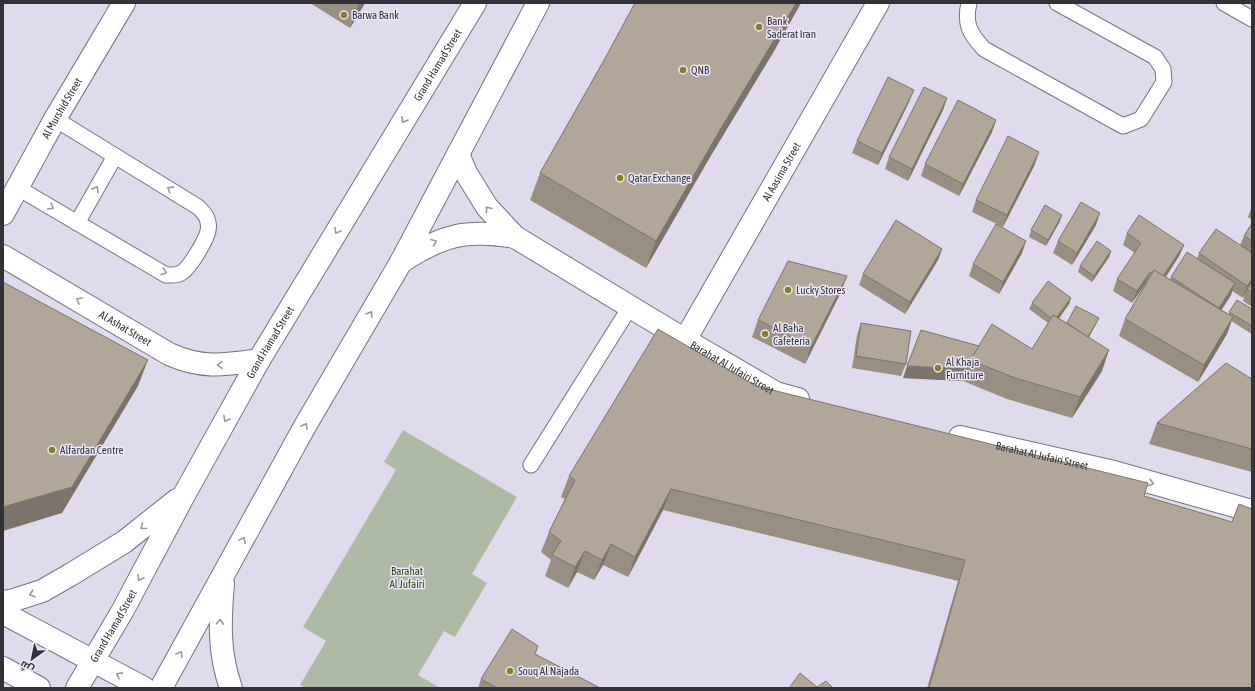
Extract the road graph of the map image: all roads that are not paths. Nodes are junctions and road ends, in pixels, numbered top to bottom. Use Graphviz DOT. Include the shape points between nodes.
graph roads {
  1 [pos="124,3"];
  2 [pos="476,3"];
  3 [pos="538,3"];
  4 [pos="878,3"];
  5 [pos="969,3"];
  6 [pos="1057,3"];
  7 [pos="1224,3"];
  8 [pos="1252,19"];
  9 [pos="55,119"];
  10 [pos="458,154"];
  11 [pos="115,156"];
  12 [pos="18,188"];
  13 [pos="3,214"];
  14 [pos="77,222"];
  15 [pos="515,237"];
  16 [pos="3,256"];
  17 [pos="400,262"];
  18 [pos="630,307"];
  19 [pos="685,340"];
  20 [pos="259,360"];
  21 [pos="820,404"];
  22 [pos="939,432"];
  23 [pos="531,465"];
  24 [pos="184,494"];
  25 [pos="1252,511"];
  26 [pos="224,575"];
  27 [pos="3,602"];
  28 [pos="3,613"];
  29 [pos="94,661"];
  30 [pos="3,668"];
  31 [pos="39,688"];
  32 [pos="77,688"];
  33 [pos="144,688"];
  34 [pos="161,688"];
  35 [pos="231,688"];
  1 -- 9 [label="street, Al Murshid Street"];
  2 -- 20 [label="street, Grand Hamad Street, one-way"];
  3 -- 10 [label="street"];
  4 -- 19 [label="street, Al Aasima Street"];
  5 -- 6 [label="lane" via="969,28 973,38 984,48 1123,126 1141,119 1164,82 1163,68 1155,57"];
  7 -- 8 [label="lane"];
  9 -- 11 [label="lane"];
  9 -- 12 [label="street, Al Murshid Street"];
  15 -- 10 [label="street, Barahat Al Jufairi Street, one-way" via="486,207"];
  10 -- 17 [label="street"];
  14 -- 11 [label="lane, one-way"];
  14 -- 11 [label="lane, one-way" via="166,275 181,273 187,268 206,237 208,220 198,207"];
  12 -- 13 [label="street, Al Murshid Street"];
  12 -- 14 [label="lane, one-way"];
  17 -- 15 [label="street, Barahat Al Jufairi Street, one-way" via="446,237 472,233"];
  15 -- 18 [label="street, Barahat Al Jufairi Street"];
  20 -- 16 [label="street, Al Ashat Street, one-way" via="203,365 180,359"];
  26 -- 17 [label="street, one-way" via="305,426"];
  18 -- 19 [label="street, Barahat Al Jufairi Street"];
  18 -- 23 [label="lane"];
  19 -- 21 [label="street, Barahat Al Jufairi Street" via="776,393"];
  20 -- 24 [label="street, Grand Hamad Street, one-way"];
  22 -- 25 [label="street, Barahat Al Jufairi Street, one-way" via="1114,472"];
  24 -- 27 [label="street, one-way" via="124,542 70,575 42,591"];
  24 -- 29 [label="street, Grand Hamad Street, one-way"];
  34 -- 26 [label="street, one-way"];
  35 -- 26 [label="street, one-way" via="222,659 220,633"];
  28 -- 29 [label="street"];
  29 -- 32 [label="street, Grand Hamad Street"];
  33 -- 29 [label="street, one-way"];
  30 -- 31 [label="street"];
}
